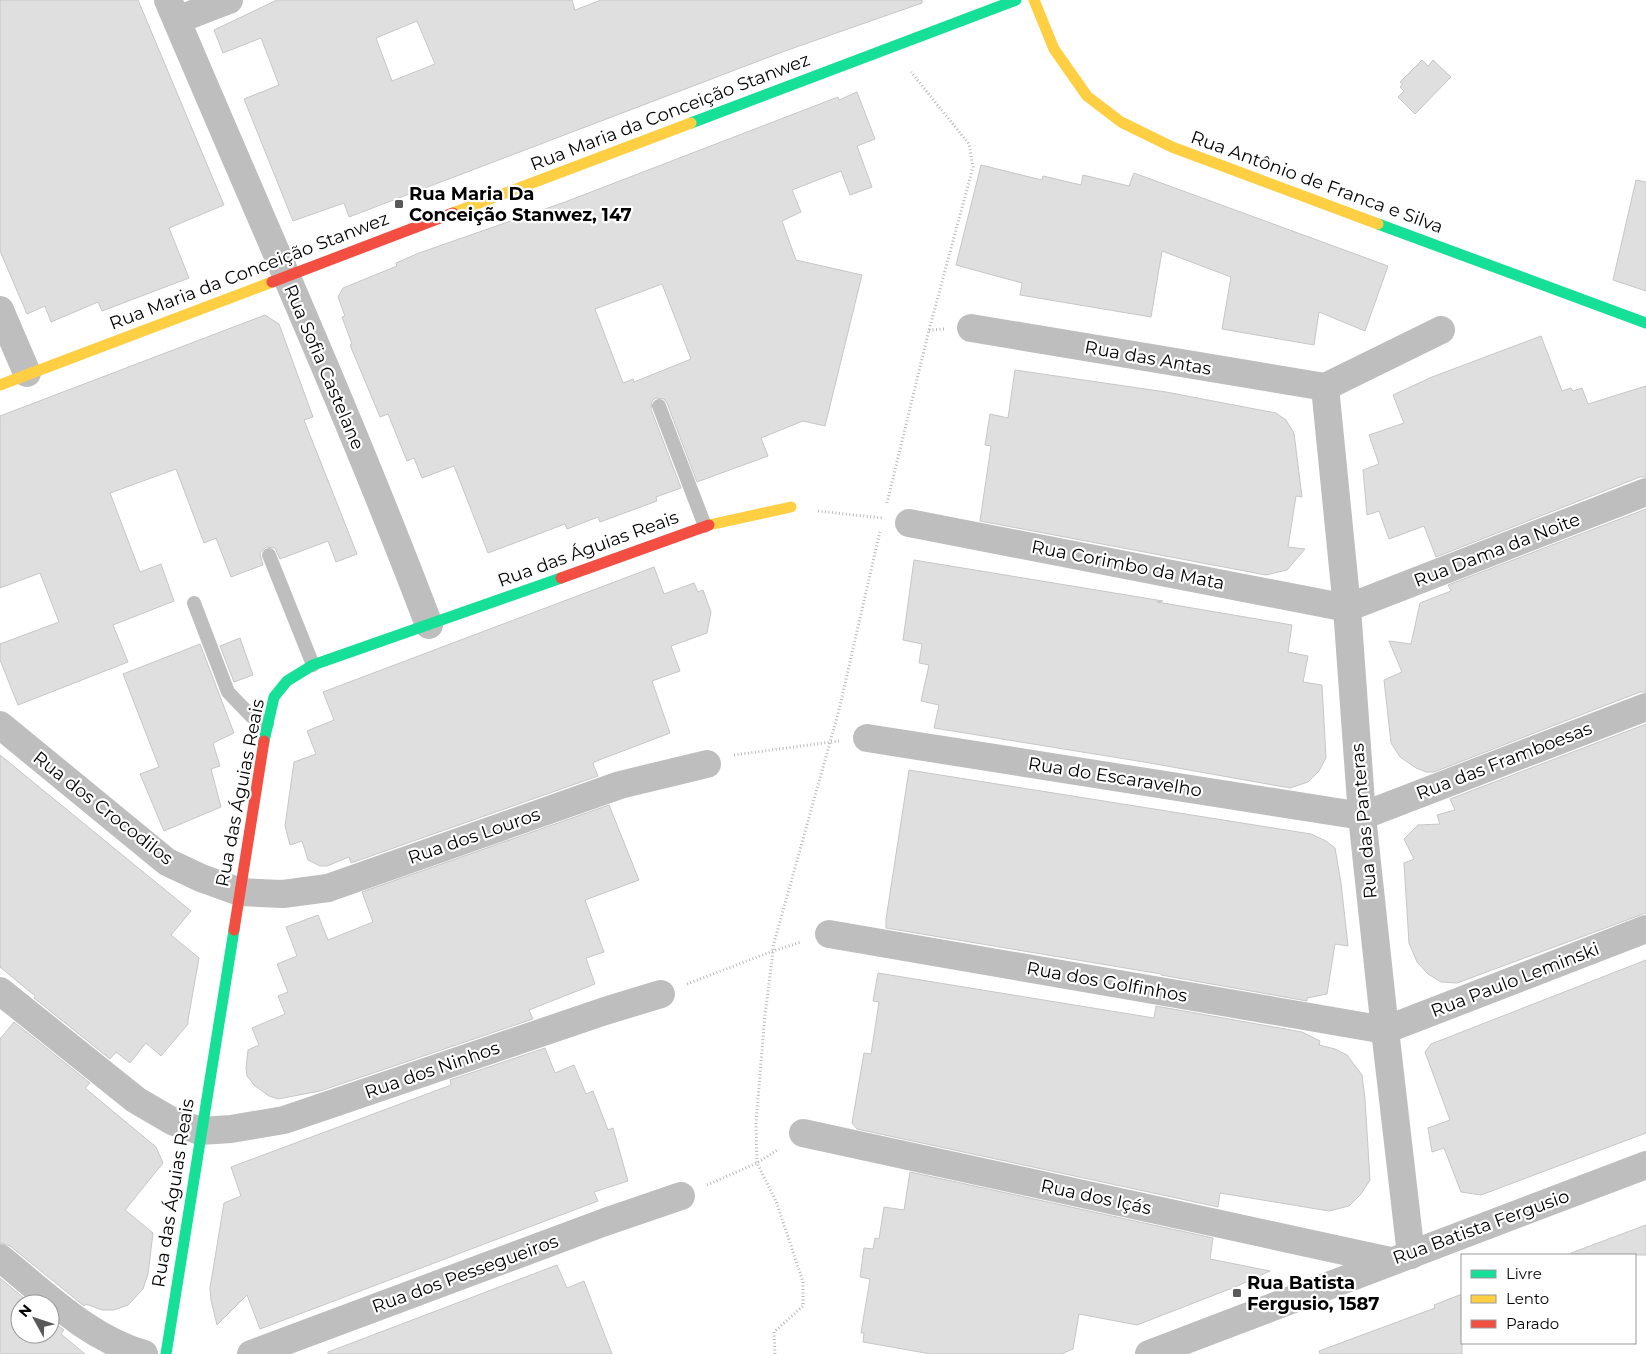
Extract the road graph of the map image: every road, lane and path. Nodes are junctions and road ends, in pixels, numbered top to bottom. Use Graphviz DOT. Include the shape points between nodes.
graph roads {
  1 [pos="229,0"];
  2 [pos="1016,0"];
  3 [pos="1034,0"];
  4 [pos="172,10"];
  5 [pos="910,72"];
  6 [pos="286,277"];
  7 [pos="0,310"];
  8 [pos="1646,323"];
  9 [pos="971,328"];
  10 [pos="1441,330"];
  11 [pos="27,373"];
  12 [pos="0,385"];
  13 [pos="1325,387"];
  14 [pos="659,406"];
  15 [pos="1646,492"];
  16 [pos="791,507"];
  17 [pos="896,520"];
  18 [pos="705,526"];
  19 [pos="269,555"];
  20 [pos="194,603"];
  21 [pos="1347,608"];
  22 [pos="429,625"];
  23 [pos="313,665"];
  24 [pos="1646,707"];
  25 [pos="268,724"];
  26 [pos="0,725"];
  27 [pos="868,738"];
  28 [pos="830,742"];
  29 [pos="707,764"];
  30 [pos="1362,816"];
  31 [pos="240,892"];
  32 [pos="1646,930"];
  33 [pos="829,934"];
  34 [pos="773,951"];
  35 [pos="0,991"];
  36 [pos="661,994"];
  37 [pos="1385,1030"];
  38 [pos="200,1131"];
  39 [pos="803,1133"];
  40 [pos="757,1163"];
  41 [pos="1646,1165"];
  42 [pos="681,1196"];
  43 [pos="0,1258"];
  44 [pos="1401,1258"];
  45 [pos="144,1354"];
  46 [pos="166,1354"];
  47 [pos="251,1354"];
  48 [pos="775,1354"];
  49 [pos="1149,1354"];
  1 -- 4 [label="street"];
  2 -- 6 [label="street, Rua Maria da Conceição Stanwez"];
  3 -- 8 [label="street, Rua Antônio de Franca e Silva" via="1054,49 1087,96 1122,122 1172,147"];
  4 -- 6 [label="street, Rua Sofia Castelane"];
  5 -- 17 [label="path" via="969,144 973,167 929,330"];
  6 -- 11 [label="street, Rua Maria da Conceição Stanwez"];
  6 -- 22 [label="street, Rua Sofia Castelane"];
  7 -- 11 [label="street"];
  9 -- 13 [label="street, Rua das Antas"];
  10 -- 13 [label="street"];
  11 -- 12 [label="street, Rua Maria da Conceição Stanwez"];
  13 -- 21 [label="street, Rua das Panteras"];
  14 -- 18 [label="lane"];
  15 -- 21 [label="street, Rua Dama da Noite"];
  16 -- 17 [label="path"];
  16 -- 18 [label="street, Rua das Águias Reais"];
  17 -- 21 [label="street, Rua Corimbo da Mata"];
  17 -- 28 [label="path"];
  18 -- 22 [label="street, Rua das Águias Reais"];
  19 -- 23 [label="lane"];
  20 -- 25 [label="lane" via="228,692 251,716"];
  21 -- 30 [label="street, Rua das Panteras"];
  22 -- 23 [label="street, Rua das Águias Reais"];
  23 -- 25 [label="street, Rua das Águias Reais" via="287,681 274,697"];
  24 -- 30 [label="street, Rua das Framboesas"];
  25 -- 31 [label="street, Rua das Águias Reais"];
  26 -- 31 [label="street, Rua dos Crocodilos" via="167,862"];
  27 -- 28 [label="path"];
  27 -- 30 [label="street, Rua do Escaravelho"];
  28 -- 29 [label="path" via="730,756"];
  28 -- 34 [label="path"];
  29 -- 31 [label="street, Rua dos Louros" via="620,786 328,888 283,894"];
  30 -- 37 [label="street, Rua das Panteras"];
  31 -- 38 [label="street, Rua das Águias Reais"];
  32 -- 37 [label="street, Rua Paulo Leminski"];
  33 -- 34 [label="path"];
  33 -- 37 [label="street, Rua dos Golfinhos"];
  34 -- 36 [label="path"];
  34 -- 40 [label="path" via="756,1122"];
  35 -- 38 [label="street" via="136,1100"];
  36 -- 38 [label="street, Rua dos Ninhos" via="284,1120"];
  37 -- 44 [label="street, Rua das Panteras"];
  38 -- 46 [label="street, Rua das Águias Reais"];
  39 -- 40 [label="path"];
  39 -- 44 [label="street, Rua dos Içás"];
  40 -- 42 [label="path"];
  40 -- 48 [label="path" via="776,1201 803,1282 803,1306 774,1332"];
  41 -- 44 [label="street, Rua Batista Fergusio"];
  42 -- 47 [label="street, Rua dos Pessegueiros"];
  43 -- 45 [label="street" via="88,1328"];
  44 -- 49 [label="street, Rua Batista Fergusio"];
}
